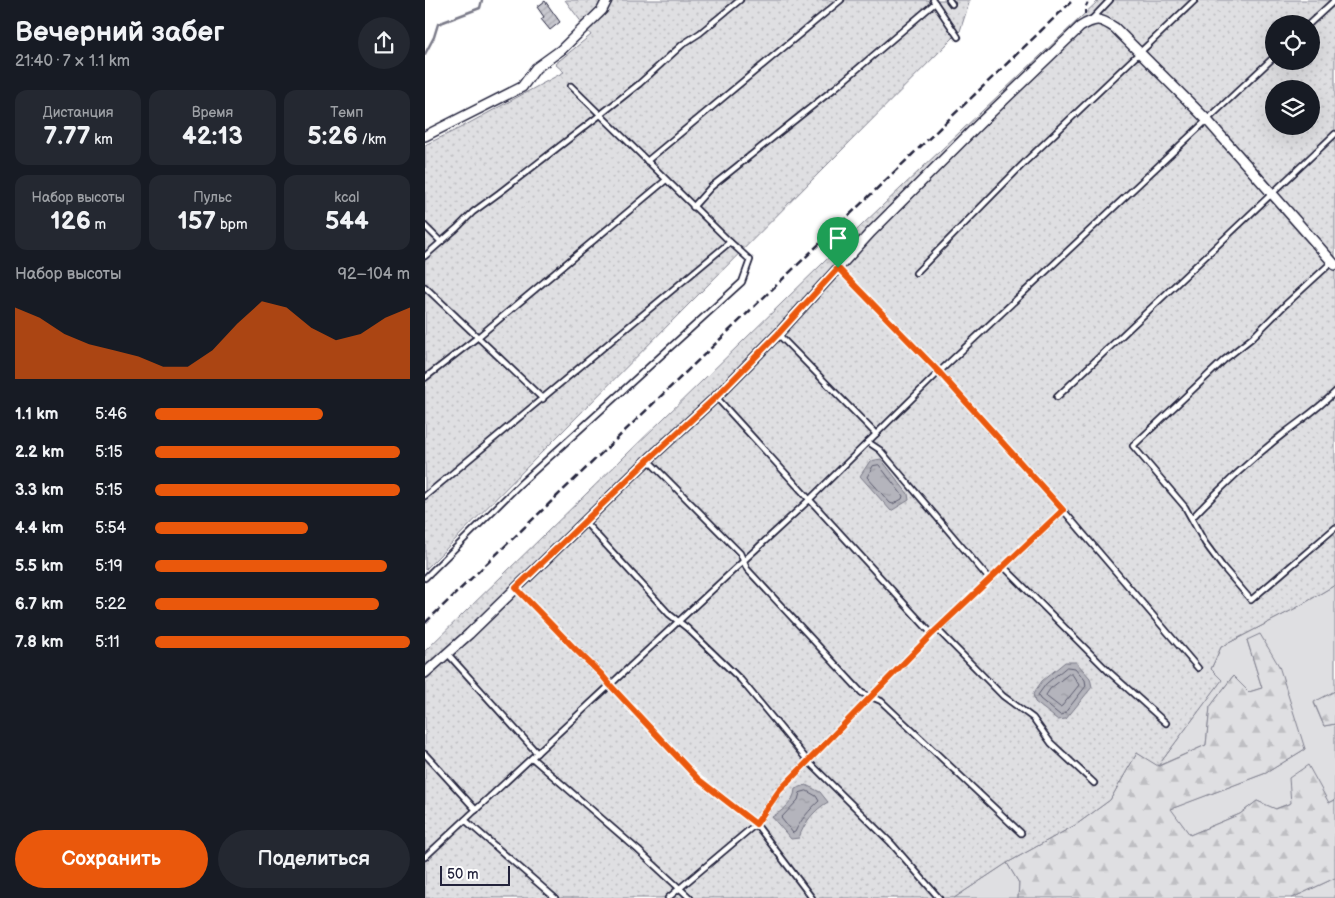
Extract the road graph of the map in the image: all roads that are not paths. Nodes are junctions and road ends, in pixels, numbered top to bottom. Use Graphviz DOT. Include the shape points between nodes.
graph roads {
  1 [pos="607,0"];
  2 [pos="740,0"];
  3 [pos="841,0"];
  4 [pos="1110,0"];
  5 [pos="1195,0"];
  6 [pos="1335,0"];
  7 [pos="934,1"];
  8 [pos="1319,15"];
  9 [pos="1088,22"];
  10 [pos="958,37"];
  11 [pos="1139,54"];
  12 [pos="1265,65"];
  13 [pos="571,86"];
  14 [pos="600,115"];
  15 [pos="1207,120"];
  16 [pos="1335,134"];
  17 [pos="425,136"];
  18 [pos="647,161"];
  19 [pos="666,180"];
  20 [pos="1272,194"];
  21 [pos="693,207"];
  22 [pos="425,226"];
  23 [pos="441,242"];
  24 [pos="730,242"];
  25 [pos="425,256"];
  26 [pos="1334,262"];
  27 [pos="838,268"];
  28 [pos="916,273"];
  29 [pos="425,287"];
  30 [pos="778,334"];
  31 [pos="478,337"];
  32 [pos="939,372"];
  33 [pos="425,378"];
  34 [pos="1335,392"];
  35 [pos="716,397"];
  36 [pos="1057,397"];
  37 [pos="543,398"];
  38 [pos="876,434"];
  39 [pos="868,442"];
  40 [pos="648,460"];
  41 [pos="425,496"];
  42 [pos="809,500"];
  43 [pos="1063,510"];
  44 [pos="1192,518"];
  45 [pos="585,521"];
  46 [pos="1335,528"];
  47 [pos="744,561"];
  48 [pos="1004,566"];
  49 [pos="425,578"];
  50 [pos="991,580"];
  51 [pos="516,588"];
  52 [pos="679,621"];
  53 [pos="937,629"];
  54 [pos="932,634"];
  55 [pos="447,653"];
  56 [pos="1198,668"];
  57 [pos="425,674"];
  58 [pos="610,685"];
  59 [pos="871,697"];
  60 [pos="1166,723"];
  61 [pos="537,753"];
  62 [pos="425,754"];
  63 [pos="532,758"];
  64 [pos="808,761"];
  65 [pos="1093,783"];
  66 [pos="476,810"];
  67 [pos="465,820"];
  68 [pos="756,824"];
  69 [pos="1021,833"];
  70 [pos="425,857"];
  71 [pos="680,888"];
  72 [pos="555,898"];
  73 [pos="668,898"];
  74 [pos="690,898"];
  75 [pos="812,898"];
  76 [pos="939,898"];
  1 -- 17 [label="street" via="602,10 561,50 537,68 522,87"];
  2 -- 14 [label="lane"];
  3 -- 18 [label="lane"];
  4 -- 9 [label="lane"];
  5 -- 11 [label="lane"];
  6 -- 8 [label="lane"];
  7 -- 10 [label="lane"];
  7 -- 21 [label="lane" via="835,88 711,188"];
  9 -- 11 [label="street" via="1102,19"];
  9 -- 27 [label="street" via="979,124"];
  11 -- 15 [label="street"];
  11 -- 28 [label="lane" via="1027,160"];
  12 -- 15 [label="lane"];
  13 -- 14 [label="lane"];
  14 -- 18 [label="lane"];
  14 -- 23 [label="lane" via="473,212"];
  15 -- 20 [label="street"];
  15 -- 32 [label="lane"];
  16 -- 20 [label="lane"];
  18 -- 19 [label="lane"];
  19 -- 21 [label="lane"];
  19 -- 31 [label="lane"];
  20 -- 26 [label="street"];
  20 -- 36 [label="lane"];
  21 -- 24 [label="lane"];
  22 -- 23 [label="lane"];
  23 -- 25 [label="lane"];
  24 -- 37 [label="lane"];
  24 -- 49 [label="lane" via="750,260 742,282 520,484"];
  26 -- 44 [label="lane" via="1133,446"];
  27 -- 30 [label="street"];
  27 -- 32 [label="lane"];
  29 -- 31 [label="lane"];
  30 -- 35 [label="street"];
  30 -- 38 [label="lane"];
  31 -- 33 [label="lane"];
  31 -- 37 [label="lane"];
  32 -- 38 [label="lane"];
  32 -- 43 [label="lane"];
  34 -- 44 [label="lane" via="1318,409 1241,468"];
  35 -- 40 [label="street"];
  35 -- 42 [label="lane"];
  37 -- 41 [label="lane"];
  38 -- 39 [label="lane"];
  39 -- 42 [label="lane"];
  39 -- 50 [label="lane" via="880,450"];
  40 -- 45 [label="street"];
  40 -- 47 [label="lane" via="740,553"];
  42 -- 47 [label="lane"];
  42 -- 54 [label="lane"];
  43 -- 48 [label="lane"];
  43 -- 56 [label="lane"];
  44 -- 46 [label="lane" via="1205,543 1251,600"];
  45 -- 51 [label="street"];
  45 -- 52 [label="lane"];
  47 -- 52 [label="lane"];
  47 -- 59 [label="lane" via="747,569 856,686"];
  48 -- 50 [label="lane"];
  48 -- 60 [label="lane" via="1108,671"];
  50 -- 53 [label="lane"];
  51 -- 55 [label="street"];
  51 -- 58 [label="lane"];
  52 -- 58 [label="lane"];
  52 -- 64 [label="lane" via="741,680"];
  53 -- 54 [label="lane"];
  53 -- 65 [label="lane" via="1003,696 1033,718 1051,743"];
  54 -- 59 [label="lane"];
  55 -- 57 [label="street"];
  55 -- 61 [label="lane"];
  58 -- 61 [label="lane"];
  58 -- 68 [label="lane" via="698,779"];
  59 -- 64 [label="lane"];
  59 -- 69 [label="lane" via="881,701"];
  61 -- 63 [label="lane"];
  62 -- 66 [label="lane"];
  63 -- 66 [label="lane"];
  63 -- 71 [label="lane"];
  64 -- 68 [label="lane" via="779,791"];
  64 -- 76 [label="lane" via="891,843"];
  66 -- 67 [label="lane"];
  67 -- 70 [label="lane"];
  67 -- 72 [label="lane"];
  68 -- 71 [label="lane"];
  68 -- 75 [label="lane"];
  71 -- 73 [label="lane"];
  71 -- 74 [label="lane"];
}
